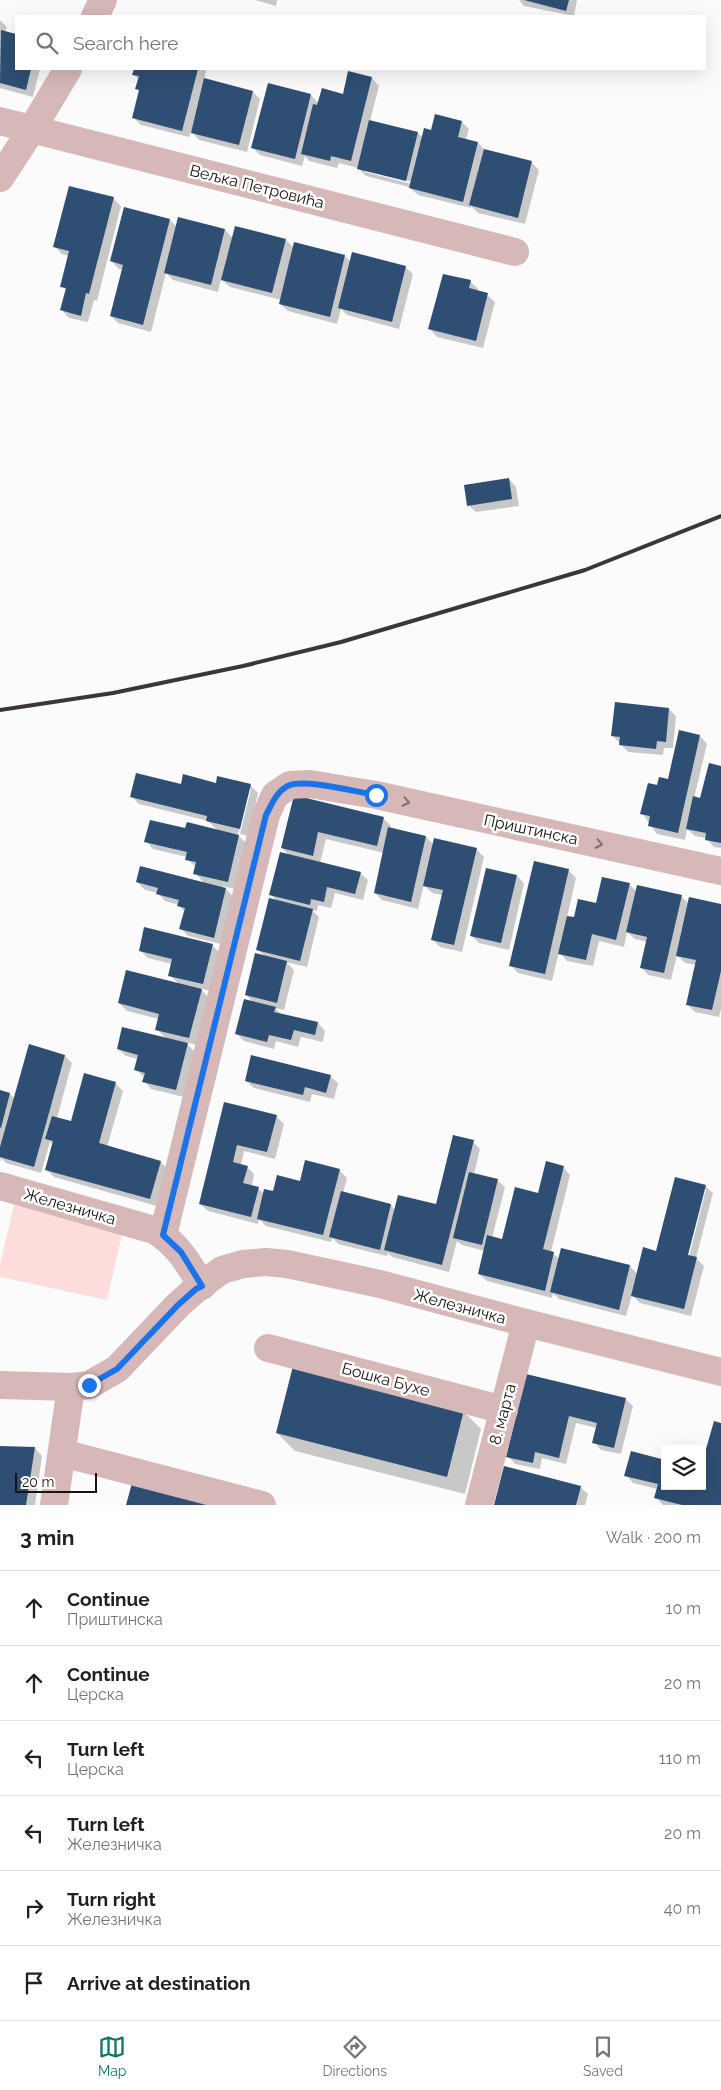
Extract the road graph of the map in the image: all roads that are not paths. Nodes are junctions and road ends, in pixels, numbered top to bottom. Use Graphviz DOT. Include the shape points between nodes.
graph roads {
  1 [pos="103,0"];
  2 [pos="96,15"];
  3 [pos="67,70"];
  4 [pos="0,121"];
  5 [pos="32,129"];
  6 [pos="0,178"];
  7 [pos="515,252"];
  8 [pos="721,871"];
  9 [pos="0,1186"];
  10 [pos="163,1235"];
  11 [pos="202,1286"];
  12 [pos="526,1323"];
  13 [pos="268,1348"];
  14 [pos="721,1372"];
  15 [pos="0,1385"];
  16 [pos="71,1387"];
  17 [pos="504,1410"];
  18 [pos="62,1453"];
  19 [pos="54,1505"];
  20 [pos="262,1505"];
  21 [pos="478,1505"];
  1 -- 2 [label="street"];
  3 -- 5 [label="street"];
  4 -- 5 [label="street, Вељка Петровића"];
  5 -- 6 [label="street"];
  5 -- 7 [label="street, Вељка Петровића"];
  10 -- 8 [label="street, Приштинска, one-way" via="266,815 275,796 290,785 310,784 341,789"];
  9 -- 10 [label="street, Железничка"];
  10 -- 11 [label="street, Железничка" via="181,1252"];
  11 -- 12 [label="street, Железничка" via="222,1270 243,1264 287,1264 380,1284"];
  11 -- 16 [label="street, Железничка" via="178,1305 117,1369 89,1385"];
  12 -- 14 [label="street, Железничка"];
  12 -- 17 [label="street, 8. марта"];
  13 -- 17 [label="street, Бошка Бухе"];
  15 -- 16 [label="street, Железничка"];
  16 -- 18 [label="street"];
  17 -- 21 [label="street, 8. марта"];
  18 -- 19 [label="street"];
  18 -- 20 [label="street"];
}
